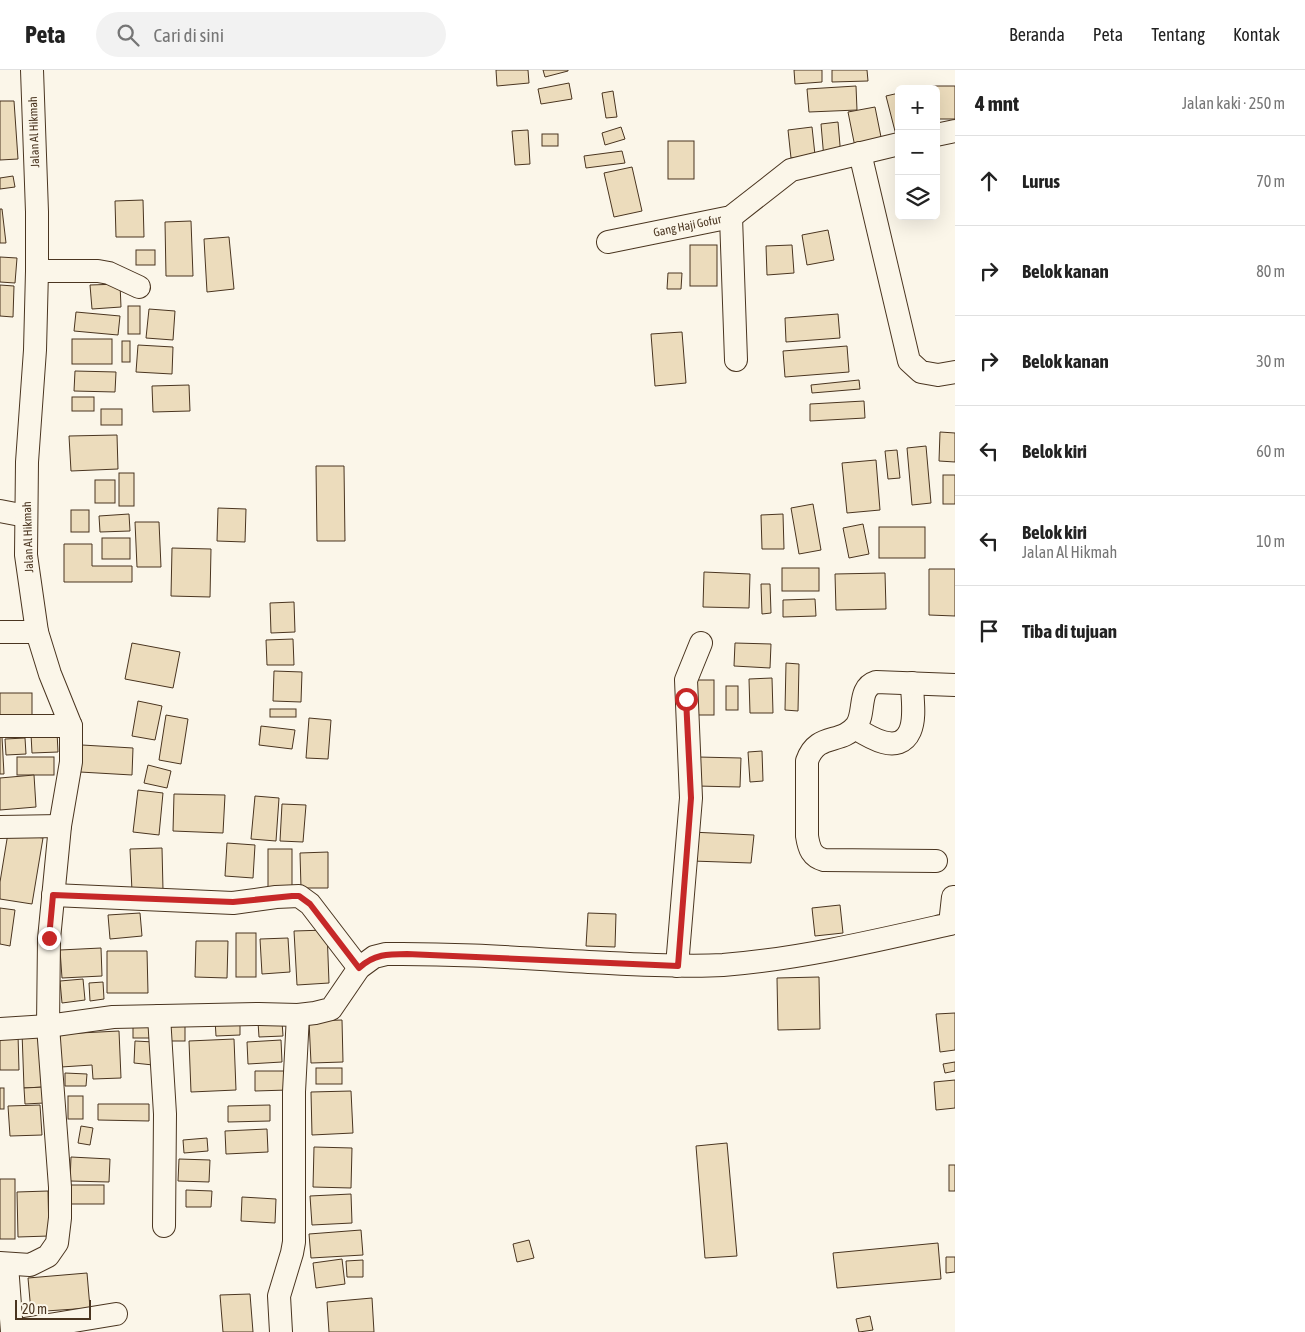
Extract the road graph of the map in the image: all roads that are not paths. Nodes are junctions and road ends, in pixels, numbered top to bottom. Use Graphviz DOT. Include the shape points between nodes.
graph roads {
  1 [pos="32,70"];
  2 [pos="955,131"];
  3 [pos="940,134"];
  4 [pos="895,145"];
  5 [pos="860,153"];
  6 [pos="731,217"];
  7 [pos="608,242"];
  8 [pos="37,271"];
  9 [pos="139,287"];
  10 [pos="736,360"];
  11 [pos="955,372"];
  12 [pos="0,511"];
  13 [pos="26,516"];
  14 [pos="0,632"];
  15 [pos="38,632"];
  16 [pos="701,643"];
  17 [pos="912,683"];
  18 [pos="955,685"];
  19 [pos="0,726"];
  20 [pos="71,726"];
  21 [pos="855,728"];
  22 [pos="60,826"];
  23 [pos="0,827"];
  24 [pos="936,861"];
  25 [pos="53,895"];
  26 [pos="955,898"];
  27 [pos="678,966"];
  28 [pos="359,968"];
  29 [pos="298,1015"];
  30 [pos="159,1016"];
  31 [pos="48,1026"];
  32 [pos="0,1029"];
  33 [pos="164,1226"];
  34 [pos="3,1264"];
  35 [pos="116,1314"];
  36 [pos="12,1332"];
  37 [pos="281,1332"];
  1 -- 8 [label="street, Jalan Al Hikmah"];
  2 -- 3 [label="street"];
  4 -- 5 [label="street, Gang Haji Gofur"];
  5 -- 6 [label="street, Gang Haji Gofur" via="790,170"];
  5 -- 11 [label="street" via="909,361 921,372"];
  6 -- 7 [label="street, Gang Haji Gofur"];
  6 -- 10 [label="street"];
  8 -- 9 [label="street" via="109,272"];
  8 -- 13 [label="street, Jalan Al Hikmah"];
  12 -- 13 [label="street"];
  13 -- 15 [label="street, Jalan Al Hikmah" via="26,555"];
  14 -- 15 [label="street"];
  15 -- 20 [label="street, Jalan Al Hikmah" via="50,674"];
  16 -- 27 [label="street" via="686,680 691,798"];
  17 -- 18 [label="street"];
  17 -- 21 [label="street" via="871,684 865,691"];
  17 -- 21 [label="street" via="913,715 905,738 882,743"];
  19 -- 20 [label="street"];
  20 -- 22 [label="street, Jalan Al Hikmah" via="71,762"];
  21 -- 24 [label="street" via="824,741 809,754 806,769 807,836 811,852 824,860"];
  22 -- 23 [label="street"];
  22 -- 25 [label="street, Jalan Al Hikmah"];
  25 -- 28 [label="street" via="233,902 299,896 310,904"];
  25 -- 31 [label="street, Jalan Al Hikmah"];
  26 -- 27 [label="street" via="950,924 847,947 761,961"];
  27 -- 28 [label="street" via="386,954 374,957"];
  28 -- 29 [label="street" via="331,1009"];
  29 -- 30 [label="street"];
  29 -- 37 [label="street" via="294,1092 294,1242 279,1296"];
  30 -- 31 [label="street" via="113,1017"];
  30 -- 33 [label="street" via="164,1114"];
  31 -- 32 [label="street"];
  31 -- 34 [label="street, Jalan Al Hikmah" via="60,1187 57,1243 48,1256 30,1265"];
  34 -- 36 [label="street"];
  35 -- 36 [label="street"];
}
